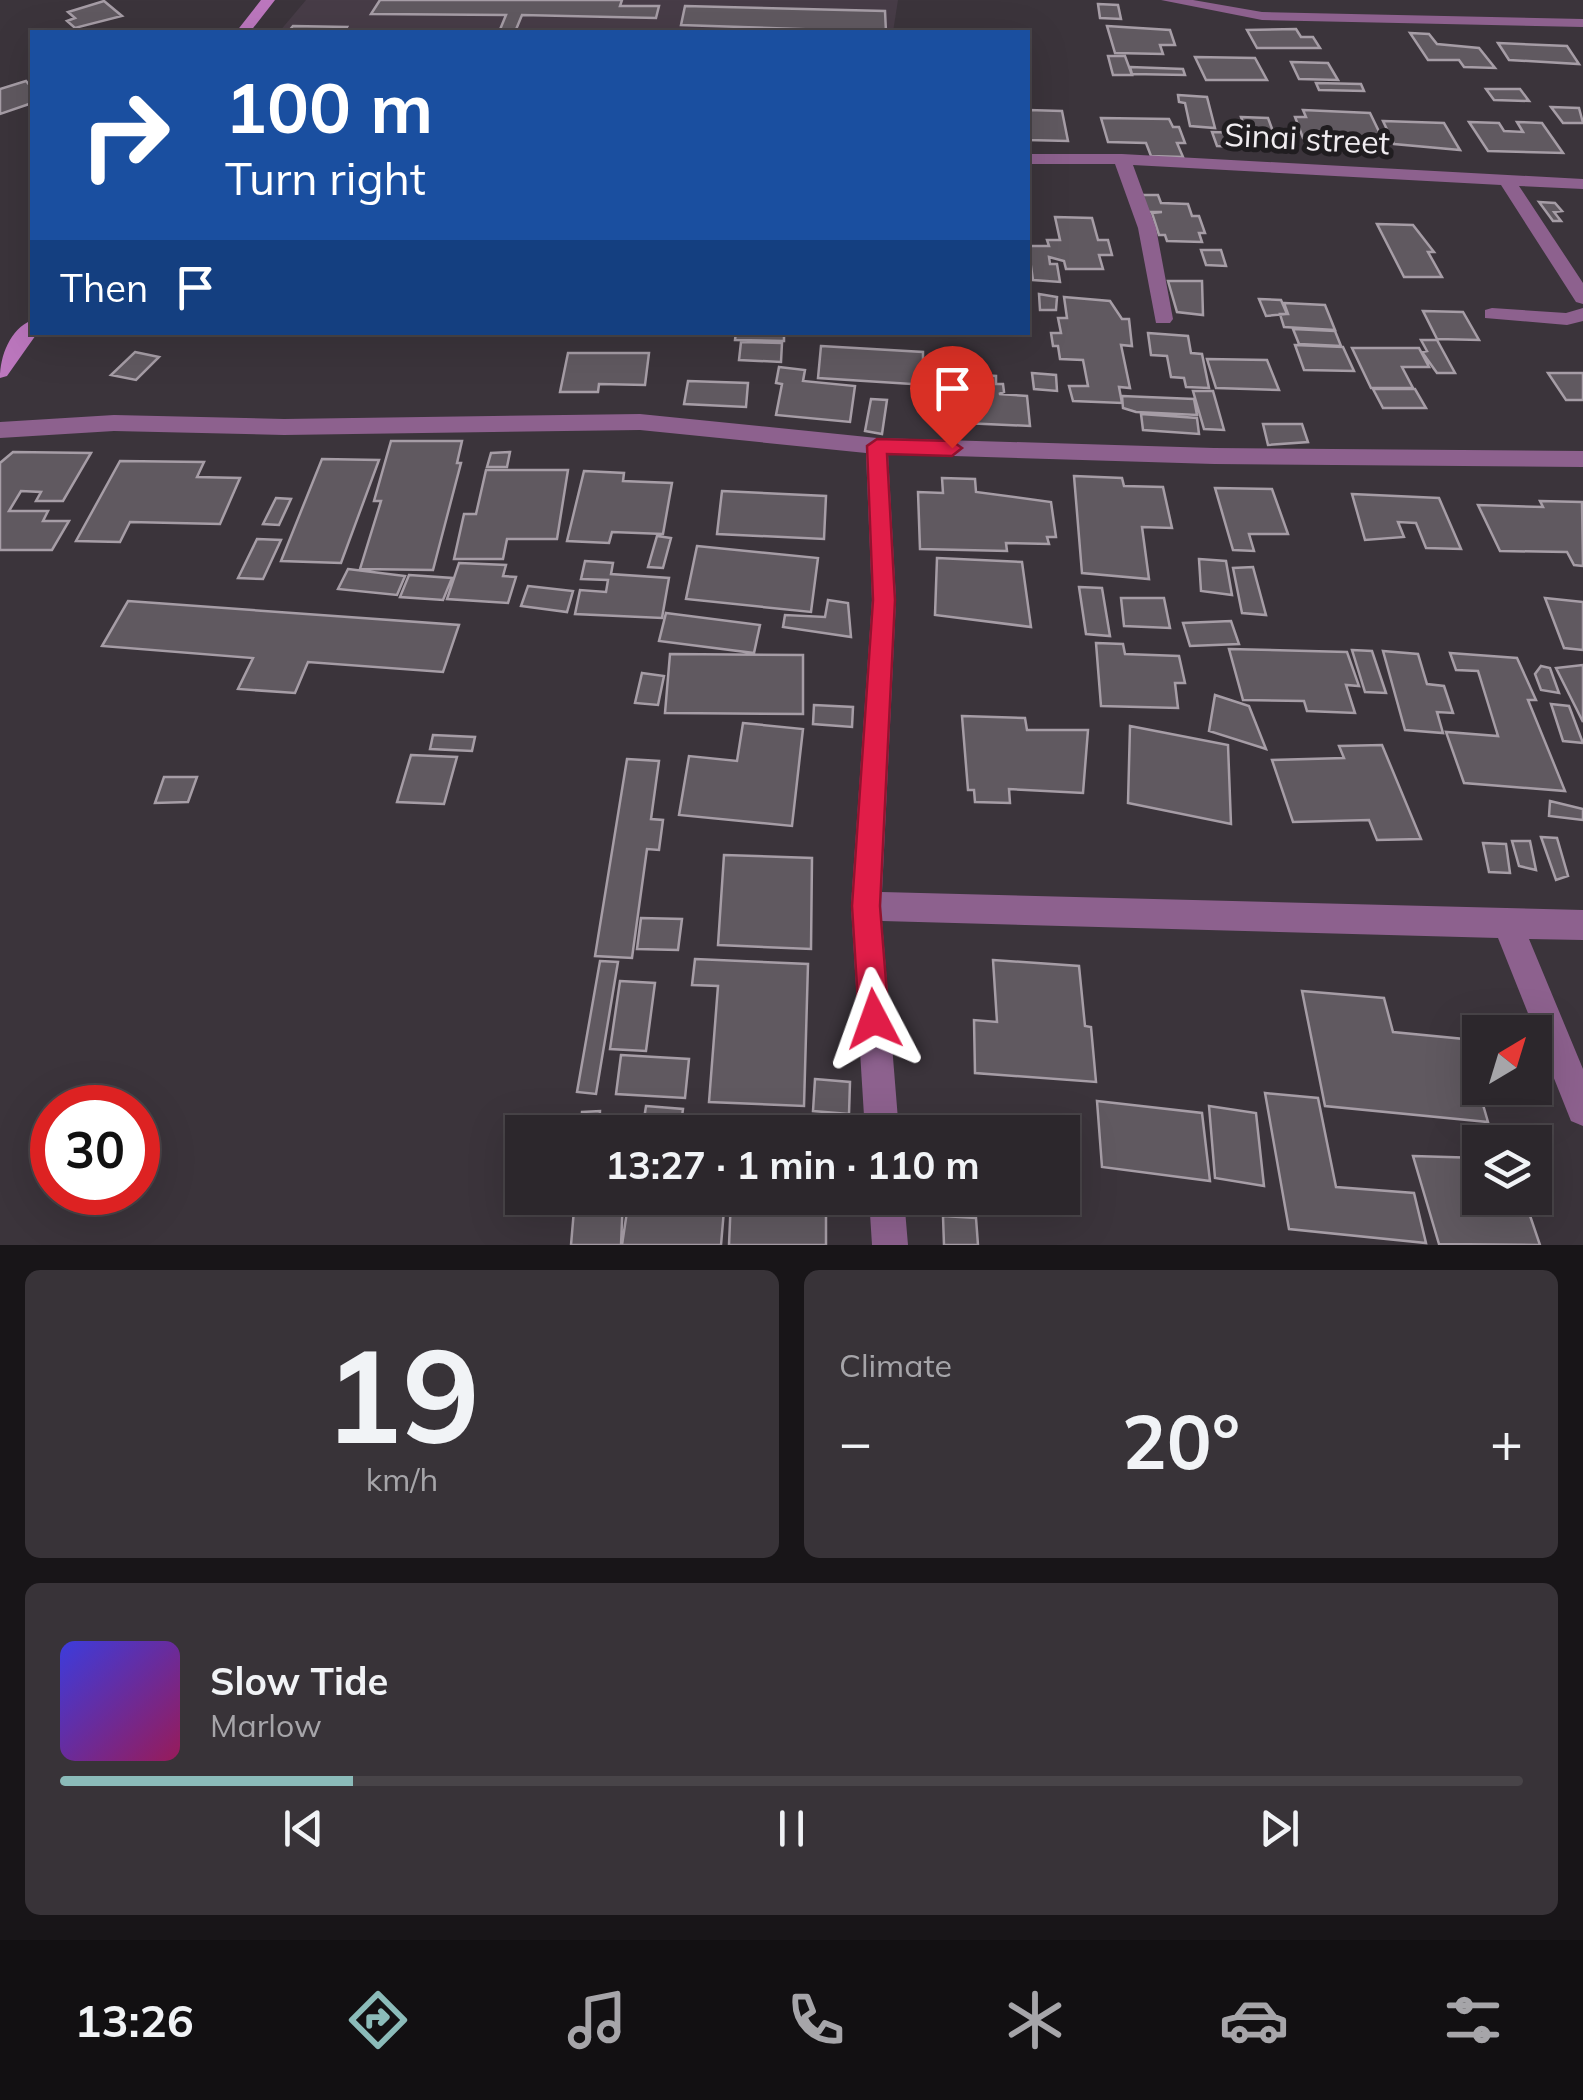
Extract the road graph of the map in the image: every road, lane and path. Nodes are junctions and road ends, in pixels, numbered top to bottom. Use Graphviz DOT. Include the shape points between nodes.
graph roads {
  1 [pos="268,0"];
  2 [pos="1168,0"];
  3 [pos="1583,23"];
  4 [pos="245,30"];
  5 [pos="1030,159"];
  6 [pos="1122,159"];
  7 [pos="1506,177"];
  8 [pos="1583,184"];
  9 [pos="1583,298"];
  10 [pos="1492,314"];
  11 [pos="1583,314"];
  12 [pos="1163,319"];
  13 [pos="30,329"];
  14 [pos="0,371"];
  15 [pos="0,430"];
  16 [pos="877,446"];
  17 [pos="1583,459"];
  18 [pos="866,906"];
  19 [pos="1507,922"];
  20 [pos="1583,925"];
  21 [pos="1583,1109"];
  22 [pos="881,1115"];
  23 [pos="888,1215"];
  24 [pos="890,1245"];
  1 -- 4 [label="street"];
  2 -- 3 [label="street" via="1262,16"];
  5 -- 6 [label="street, Sinai street"];
  6 -- 7 [label="street, Sinai street"];
  6 -- 12 [label="street" via="1147,228"];
  7 -- 8 [label="street, Sinai street"];
  7 -- 9 [label="street"];
  10 -- 11 [label="street"];
  13 -- 14 [label="street"];
  15 -- 16 [label="street" via="640,422"];
  16 -- 17 [label="street"];
  16 -- 18 [label="street" via="884,600"];
  18 -- 19 [label="street"];
  18 -- 22 [label="street"];
  19 -- 20 [label="street"];
  19 -- 21 [label="street"];
  23 -- 24 [label="street"];
}
